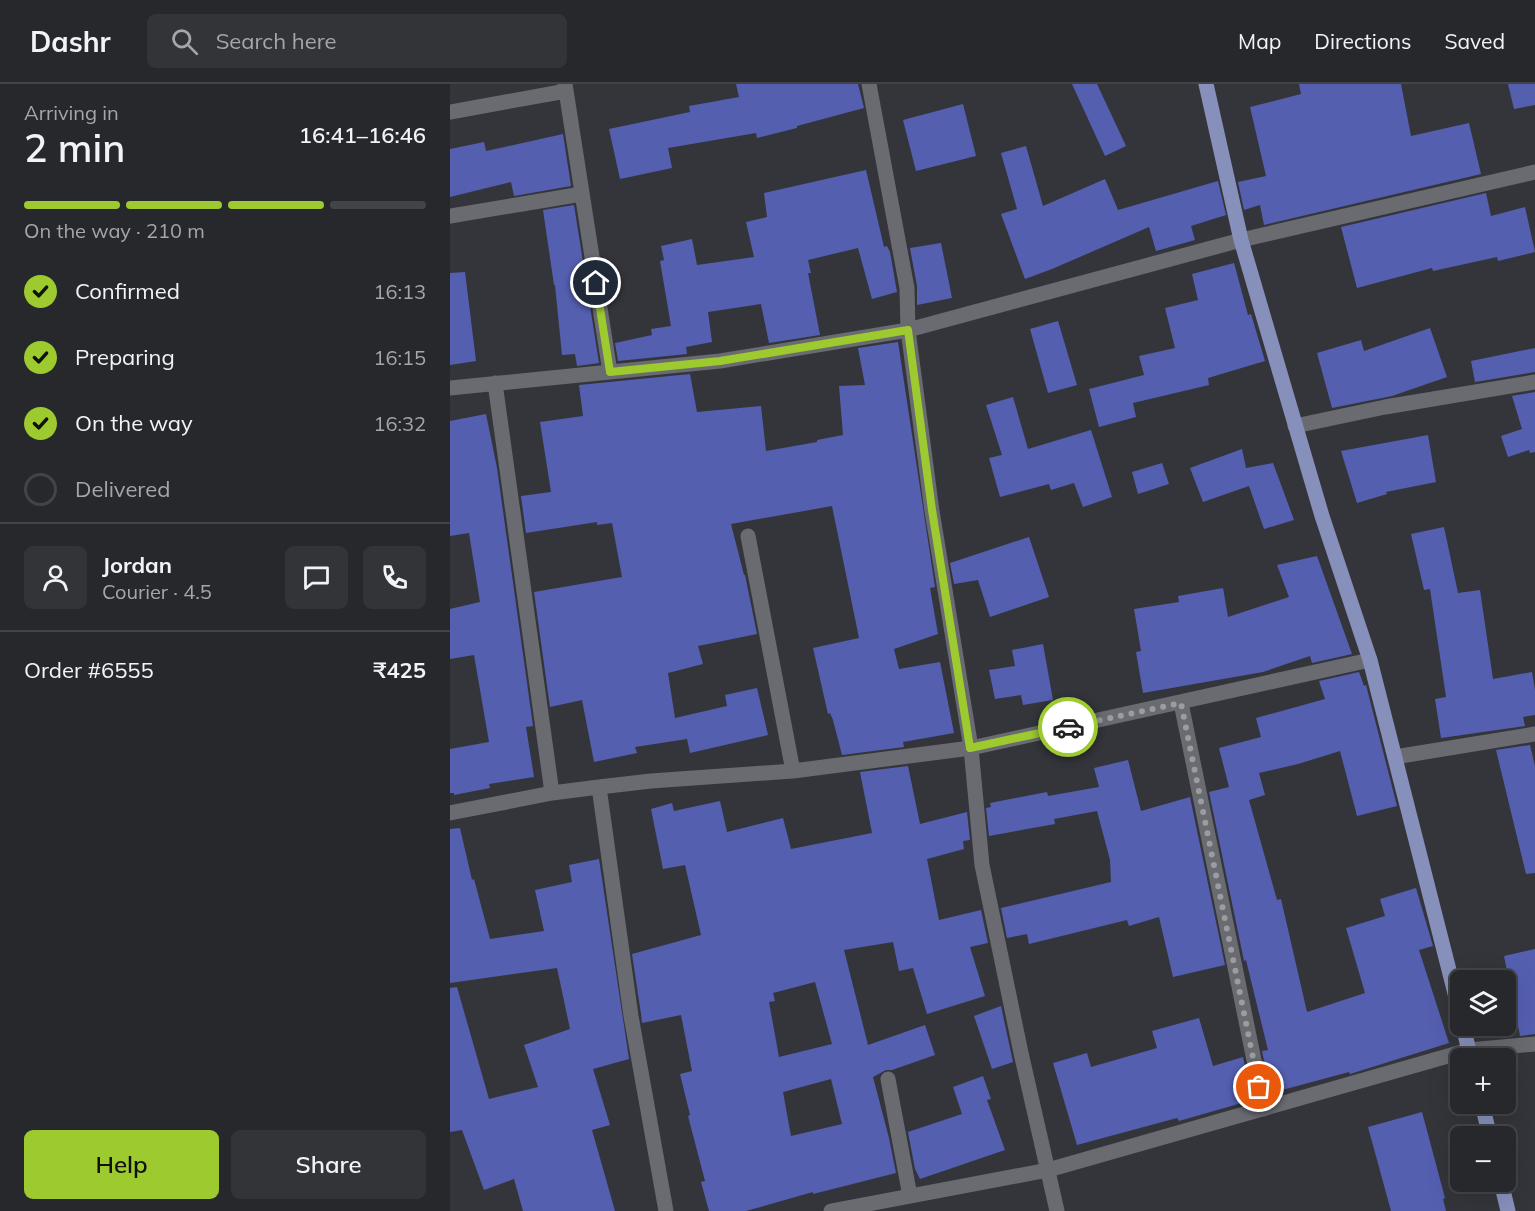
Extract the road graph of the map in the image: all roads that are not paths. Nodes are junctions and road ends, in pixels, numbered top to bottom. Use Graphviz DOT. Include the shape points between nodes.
graph roads {
  1 [pos="869,84"];
  2 [pos="1206,84"];
  3 [pos="565,87"];
  4 [pos="450,112"];
  5 [pos="1535,172"];
  6 [pos="582,194"];
  7 [pos="450,216"];
  8 [pos="1241,240"];
  9 [pos="908,330"];
  10 [pos="610,372"];
  11 [pos="1535,382"];
  12 [pos="495,383"];
  13 [pos="450,388"];
  14 [pos="1295,426"];
  15 [pos="748,536"];
  16 [pos="1370,660"];
  17 [pos="1181,703"];
  18 [pos="1535,734"];
  19 [pos="970,748"];
  20 [pos="1395,757"];
  21 [pos="793,771"];
  22 [pos="599,787"];
  23 [pos="552,793"];
  24 [pos="450,813"];
  25 [pos="1450,974"];
  26 [pos="1535,1044"];
  27 [pos="1509,1048"];
  28 [pos="1450,1059"];
  29 [pos="888,1078"];
  30 [pos="1264,1109"];
  31 [pos="1048,1170"];
  32 [pos="1503,1192"];
  33 [pos="910,1196"];
  34 [pos="666,1211"];
  35 [pos="831,1211"];
  36 [pos="1057,1211"];
  37 [pos="1508,1211"];
  1 -- 9 [label="street" via="907,288"];
  2 -- 8 [label="main road"];
  3 -- 4 [label="street"];
  3 -- 6 [label="street"];
  5 -- 8 [label="street"];
  6 -- 7 [label="street"];
  6 -- 10 [label="street"];
  8 -- 9 [label="street"];
  8 -- 14 [label="main road"];
  9 -- 10 [label="street" via="720,361"];
  9 -- 19 [label="street"];
  10 -- 12 [label="street"];
  11 -- 14 [label="street" via="1385,406"];
  12 -- 13 [label="street"];
  12 -- 23 [label="street"];
  14 -- 16 [label="main road"];
  15 -- 21 [label="street"];
  16 -- 17 [label="street"];
  16 -- 20 [label="main road"];
  17 -- 19 [label="street"];
  17 -- 30 [label="street"];
  18 -- 20 [label="street"];
  19 -- 21 [label="street"];
  19 -- 31 [label="street" via="982,865"];
  20 -- 25 [label="main road"];
  21 -- 22 [label="street"];
  22 -- 23 [label="street"];
  22 -- 34 [label="street" via="632,1016"];
  23 -- 24 [label="street"];
  26 -- 27 [label="street"];
  28 -- 30 [label="street"];
  29 -- 33 [label="street"];
  30 -- 31 [label="street"];
  31 -- 33 [label="street"];
  31 -- 36 [label="street"];
  32 -- 37 [label="main road"];
  33 -- 35 [label="street"];
}
